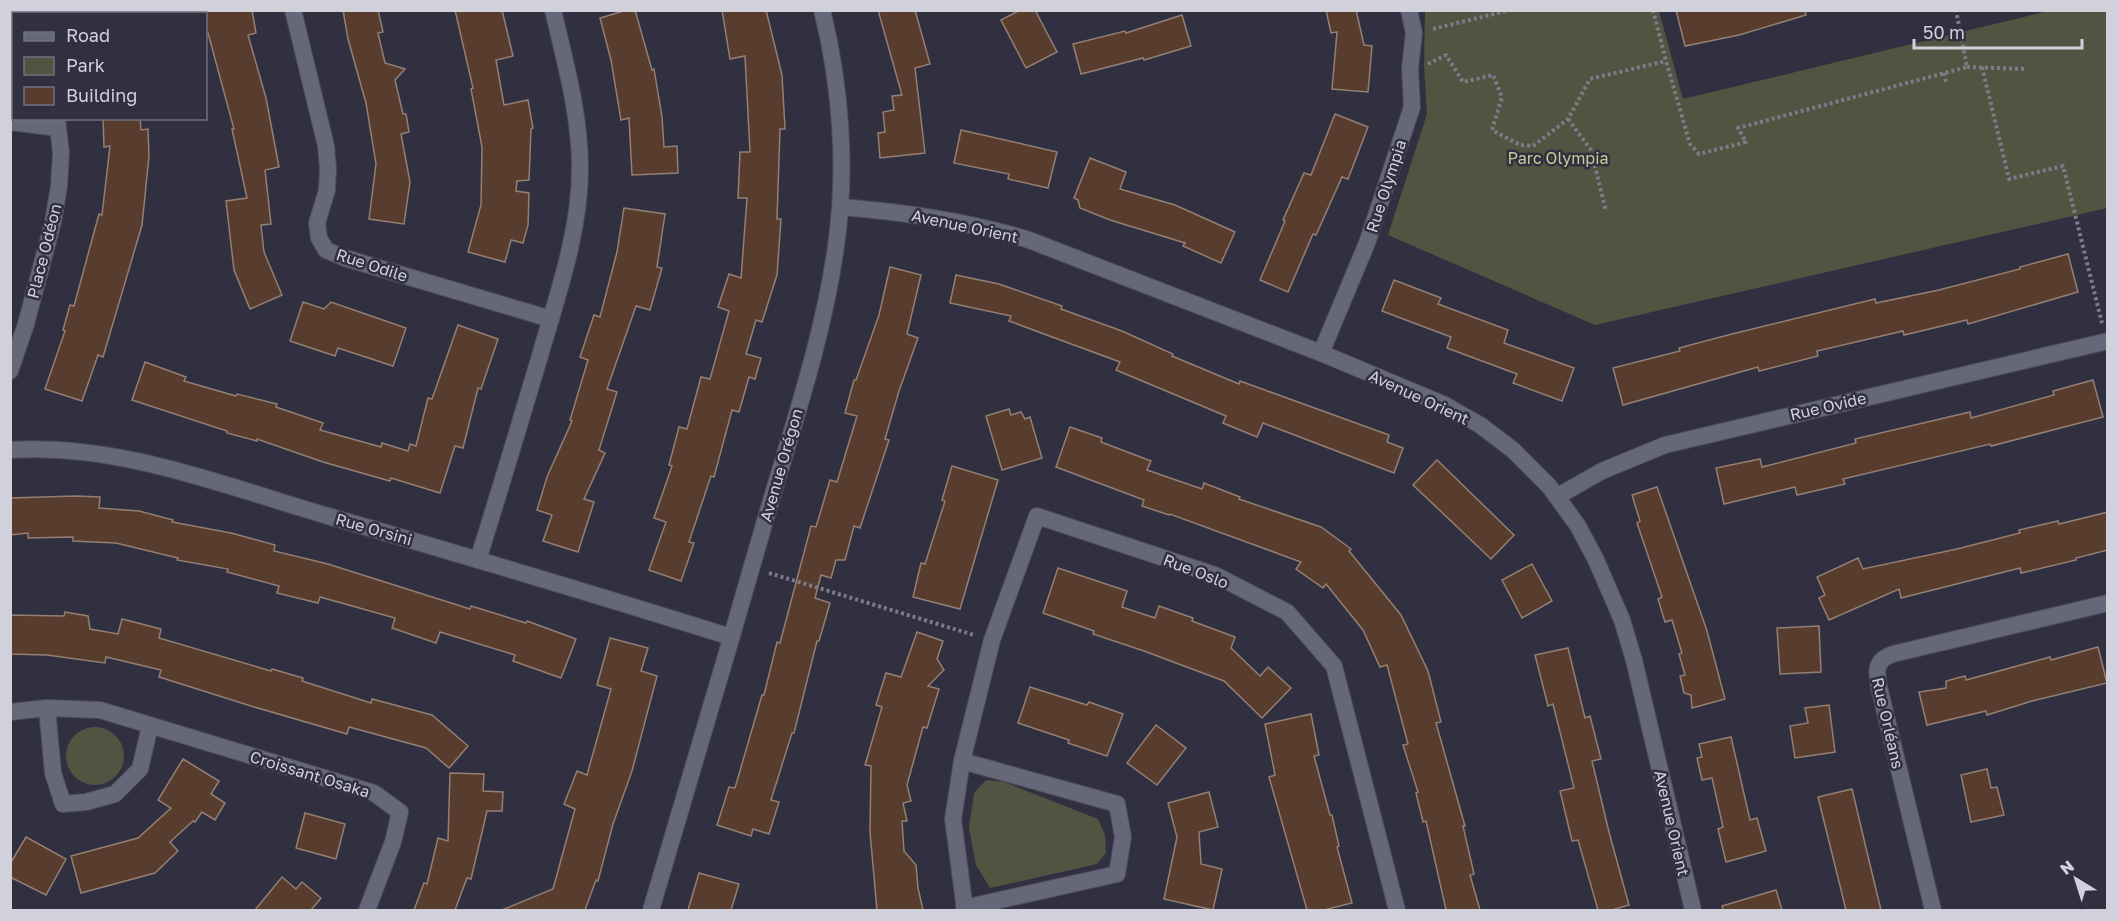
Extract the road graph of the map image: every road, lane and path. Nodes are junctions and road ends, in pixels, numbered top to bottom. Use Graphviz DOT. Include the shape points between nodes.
graph roads {
  1 [pos="293,10"];
  2 [pos="553,10"];
  3 [pos="822,10"];
  4 [pos="1409,10"];
  5 [pos="1510,10"];
  6 [pos="1653,10"];
  7 [pos="1956,10"];
  8 [pos="1414,33"];
  9 [pos="1666,61"];
  10 [pos="1424,66"];
  11 [pos="1967,67"];
  12 [pos="1982,67"];
  13 [pos="2025,69"];
  14 [pos="1944,73"];
  15 [pos="1946,82"];
  16 [pos="1568,119"];
  17 [pos="10,122"];
  18 [pos="58,123"];
  19 [pos="840,207"];
  20 [pos="1606,211"];
  21 [pos="551,319"];
  22 [pos="2102,324"];
  23 [pos="2108,341"];
  24 [pos="1321,353"];
  25 [pos="10,371"];
  26 [pos="10,450"];
  27 [pos="1557,496"];
  28 [pos="478,560"];
  29 [pos="769,573"];
  30 [pos="2108,603"];
  31 [pos="731,637"];
  32 [pos="992,640"];
  33 [pos="46,708"];
  34 [pos="10,712"];
  35 [pos="150,726"];
  36 [pos="962,760"];
  37 [pos="964,909"];
  38 [pos="367,910"];
  39 [pos="651,910"];
  40 [pos="1397,910"];
  41 [pos="1693,910"];
  42 [pos="1933,910"];
  1 -- 21 [label="street, Rue Odile" via="326,146 327,190 318,223 319,238 326,250"];
  2 -- 21 [label="street" via="575,105 580,167 572,243"];
  3 -- 19 [label="street, Avenue Orégon" via="837,96"];
  4 -- 8 [label="street, Rue Olympia"];
  5 -- 8 [label="path"];
  6 -- 9 [label="path"];
  7 -- 11 [label="path"];
  8 -- 24 [label="street, Rue Olympia" via="1410,69 1412,107 1367,243"];
  9 -- 14 [label="path" via="1690,144 1699,154 1746,142 1738,128"];
  9 -- 16 [label="path" via="1590,79"];
  10 -- 16 [label="path" via="1446,55 1463,81 1493,75 1502,97 1492,130 1521,145 1533,146"];
  11 -- 12 [label="path"];
  11 -- 14 [label="path"];
  12 -- 13 [label="path"];
  12 -- 22 [label="path" via="2009,178 2064,166"];
  14 -- 15 [label="path"];
  16 -- 20 [label="path" via="1591,150"];
  17 -- 18 [label="street, Place Odéon"];
  18 -- 25 [label="street, Place Odéon" via="61,153 53,222"];
  19 -- 24 [label="street, Avenue Orient" via="940,218 1004,232"];
  19 -- 31 [label="street, Avenue Orégon" via="823,317"];
  21 -- 28 [label="street"];
  23 -- 27 [label="street, Rue Ovide" via="1665,445 1602,471"];
  24 -- 27 [label="street, Avenue Orient" via="1444,405 1480,425 1513,450"];
  26 -- 28 [label="street, Rue Orsini" via="76,452 148,463"];
  27 -- 41 [label="street, Avenue Orient" via="1596,560 1622,620"];
  28 -- 31 [label="street, Rue Orsini"];
  29 -- 32 [label="path"];
  30 -- 42 [label="street, Rue Orléans" via="1893,654 1878,663 1879,687"];
  31 -- 39 [label="street, Avenue Orégon"];
  32 -- 36 [label="street, Rue Oslo"];
  32 -- 40 [label="street, Rue Oslo" via="1037,516 1215,575 1287,612 1334,666"];
  33 -- 34 [label="street, Croissant Osaka"];
  33 -- 35 [label="street, Croissant Osaka" via="100,710"];
  33 -- 35 [label="street" via="52,773 63,804 115,794 140,769"];
  35 -- 38 [label="street, Croissant Osaka" via="375,793 400,812"];
  36 -- 37 [label="street, Rue Oslo" via="953,819"];
  36 -- 37 [label="street, Rue Oslo" via="1117,804 1123,837 1117,874"];
}
